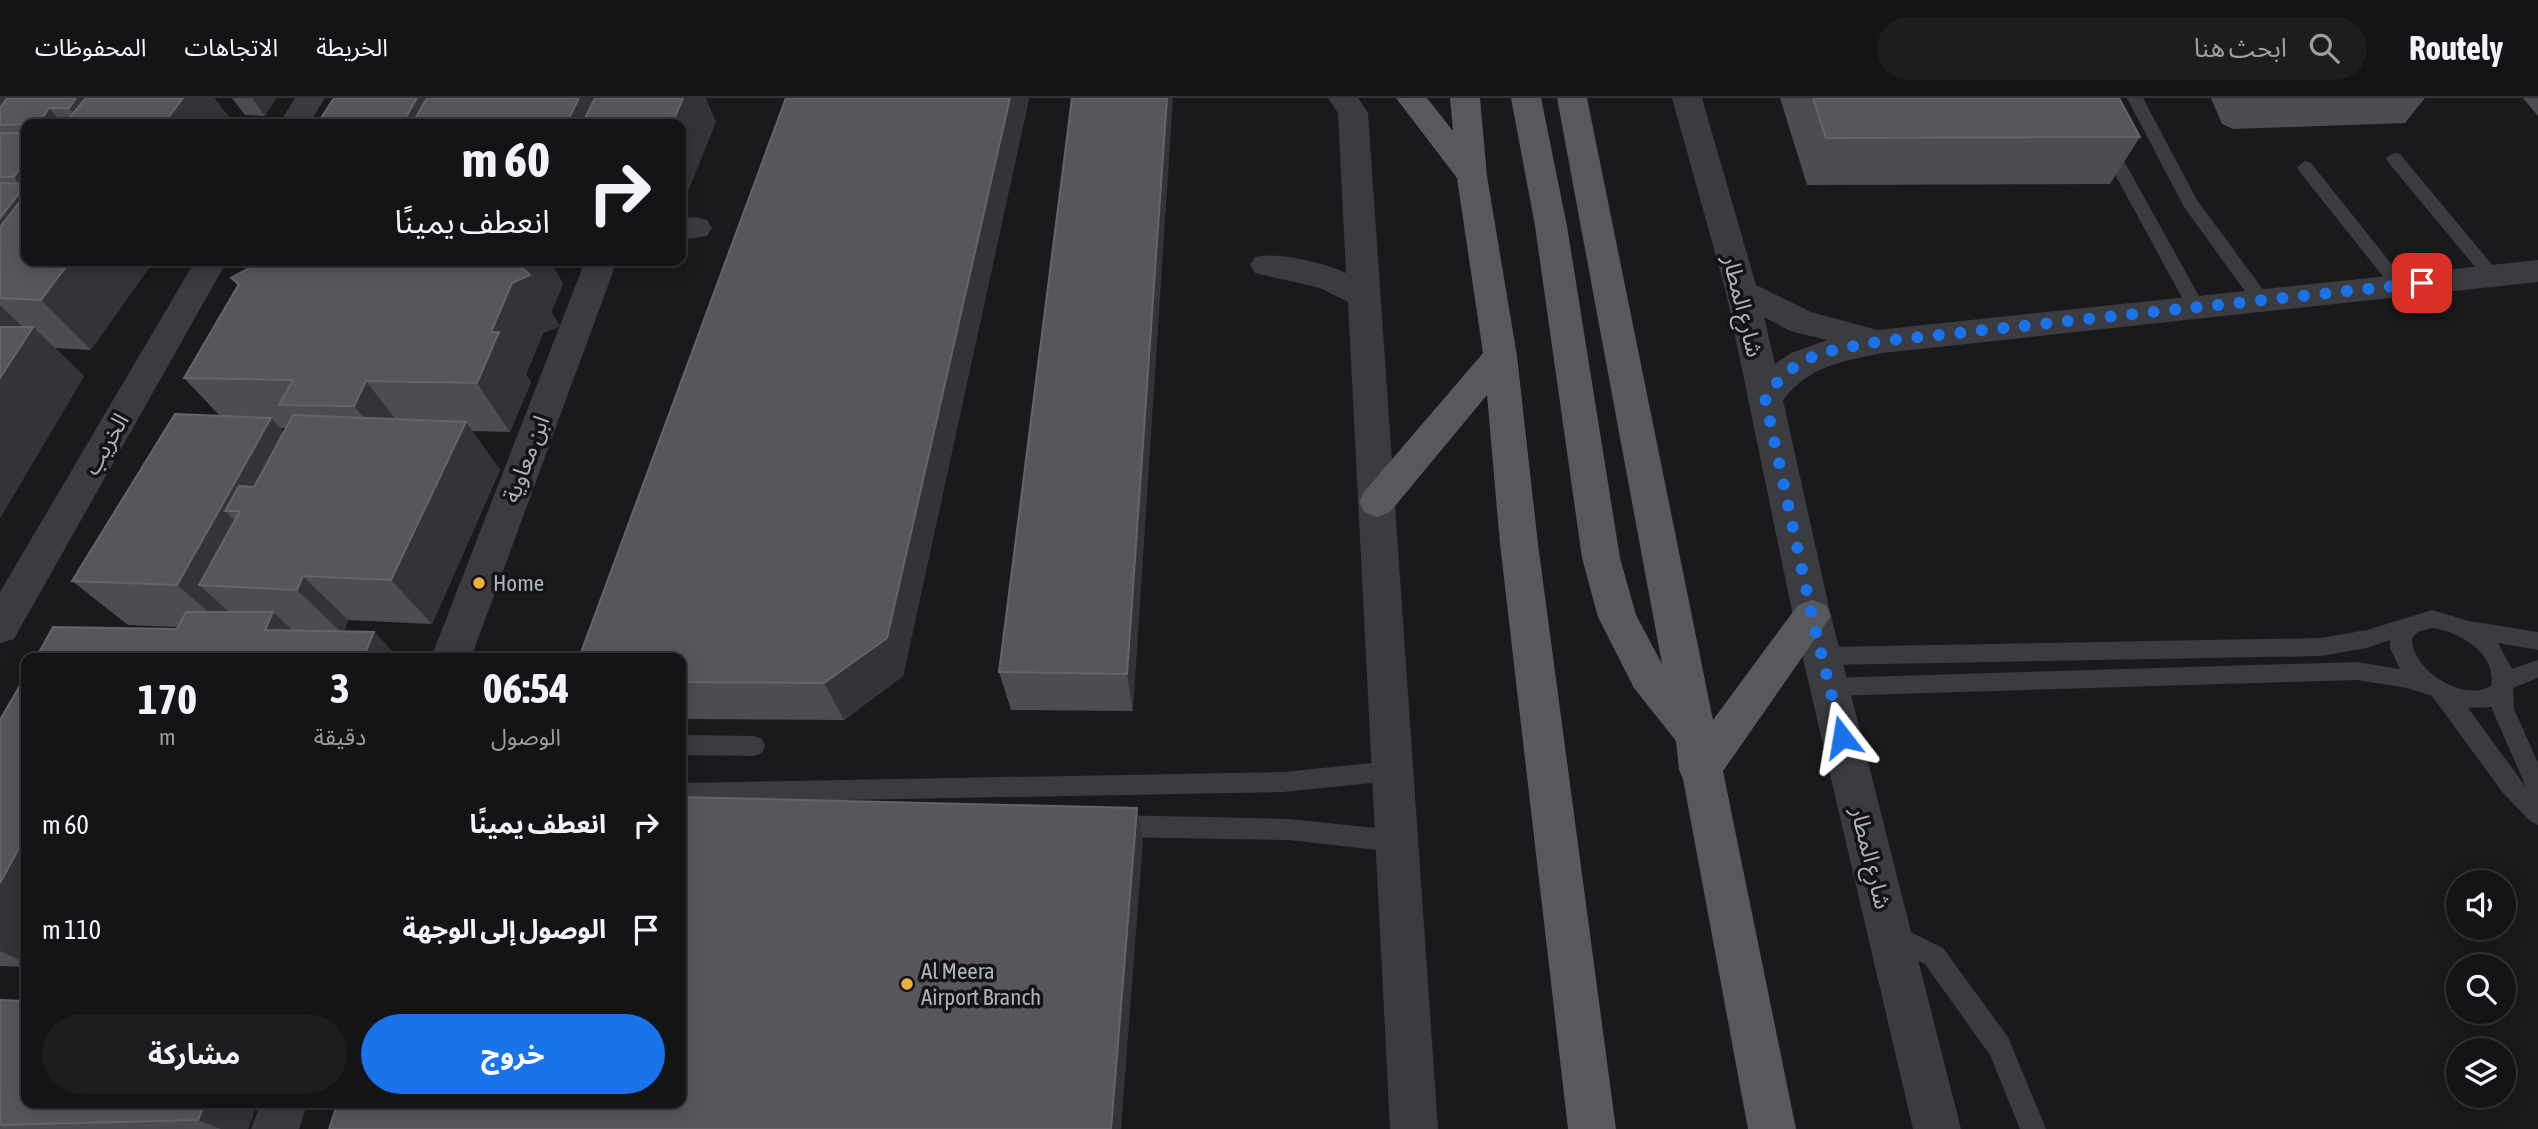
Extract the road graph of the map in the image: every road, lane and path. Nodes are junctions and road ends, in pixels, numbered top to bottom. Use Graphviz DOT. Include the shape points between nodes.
graph roads {
  1 [pos="310,98"];
  2 [pos="1343,98"];
  3 [pos="1411,98"];
  4 [pos="1465,98"];
  5 [pos="1526,98"];
  6 [pos="1572,98"];
  7 [pos="1687,98"];
  8 [pos="2135,98"];
  9 [pos="297,119"];
  10 [pos="2098,127"];
  11 [pos="2394,158"];
  12 [pos="2305,167"];
  13 [pos="1472,176"];
  14 [pos="1266,265"];
  15 [pos="208,266"];
  16 [pos="599,266"];
  17 [pos="2538,271"];
  18 [pos="2492,275"];
  19 [pos="2399,285"];
  20 [pos="1742,292"];
  21 [pos="1365,296"];
  22 [pos="2261,300"];
  23 [pos="2196,307"];
  24 [pos="1883,341"];
  25 [pos="1500,356"];
  26 [pos="1765,398"];
  27 [pos="1377,502"];
  28 [pos="1812,616"];
  29 [pos="2409,625"];
  30 [pos="0,626"];
  31 [pos="2462,627"];
  32 [pos="2538,641"];
  33 [pos="453,653"];
  34 [pos="2538,669"];
  35 [pos="1826,672"];
  36 [pos="2503,684"];
  37 [pos="2436,689"];
  38 [pos="686,745"];
  39 [pos="754,746"];
  40 [pos="1697,752"];
  41 [pos="1391,771"];
  42 [pos="2538,788"];
  43 [pos="686,793"];
  44 [pos="2538,814"];
  45 [pos="1092,826"];
  46 [pos="1395,841"];
  47 [pos="1889,934"];
  48 [pos="283,1108"];
  49 [pos="275,1129"];
  50 [pos="1414,1129"];
  51 [pos="1592,1129"];
  52 [pos="1772,1129"];
  53 [pos="1937,1129"];
  54 [pos="2033,1129"];
  1 -- 9 [label="street"];
  2 -- 21 [label="street" via="1353,113"];
  3 -- 13 [label="main road"];
  4 -- 13 [label="main road"];
  5 -- 40 [label="main road" via="1551,226 1601,558 1617,617"];
  6 -- 40 [label="main road"];
  7 -- 20 [label="street, شارع المطار"];
  8 -- 22 [label="lane" via="2190,203"];
  10 -- 23 [label="lane"];
  11 -- 18 [label="lane"];
  12 -- 19 [label="lane"];
  13 -- 25 [label="main road"];
  14 -- 21 [label="street" via="1328,278"];
  15 -- 30 [label="street, الخريب"];
  16 -- 33 [label="street, ابن معاوية"];
  17 -- 18 [label="street"];
  18 -- 19 [label="street"];
  19 -- 22 [label="street"];
  20 -- 24 [label="street" via="1802,322"];
  20 -- 26 [label="street, شارع المطار"];
  21 -- 27 [label="street"];
  22 -- 23 [label="street"];
  23 -- 24 [label="street"];
  24 -- 26 [label="street" via="1825,351 1796,364"];
  25 -- 27 [label="main road"];
  25 -- 51 [label="main road"];
  26 -- 28 [label="street, شارع المطار"];
  27 -- 41 [label="street"];
  28 -- 35 [label="street, شارع المطار"];
  28 -- 40 [label="main road"];
  29 -- 31 [label="lane" via="2432,619"];
  29 -- 35 [label="lane" via="2356,642 2321,647"];
  29 -- 37 [label="lane" via="2400,646 2405,660"];
  31 -- 32 [label="lane"];
  31 -- 36 [label="lane" via="2499,659"];
  34 -- 36 [label="lane"];
  35 -- 37 [label="lane" via="2357,671"];
  35 -- 47 [label="street, شارع المطار"];
  36 -- 37 [label="lane" via="2497,693 2478,701"];
  36 -- 42 [label="lane" via="2503,709"];
  37 -- 44 [label="lane" via="2465,721 2510,786"];
  38 -- 39 [label="lane"];
  40 -- 52 [label="main road"];
  41 -- 43 [label="lane" via="1283,782"];
  41 -- 46 [label="street"];
  45 -- 46 [label="lane" via="1291,830"];
  46 -- 50 [label="street"];
  47 -- 53 [label="street, شارع المطار"];
  47 -- 54 [label="lane" via="1934,956 1999,1046"];
  48 -- 49 [label="street"];
}
